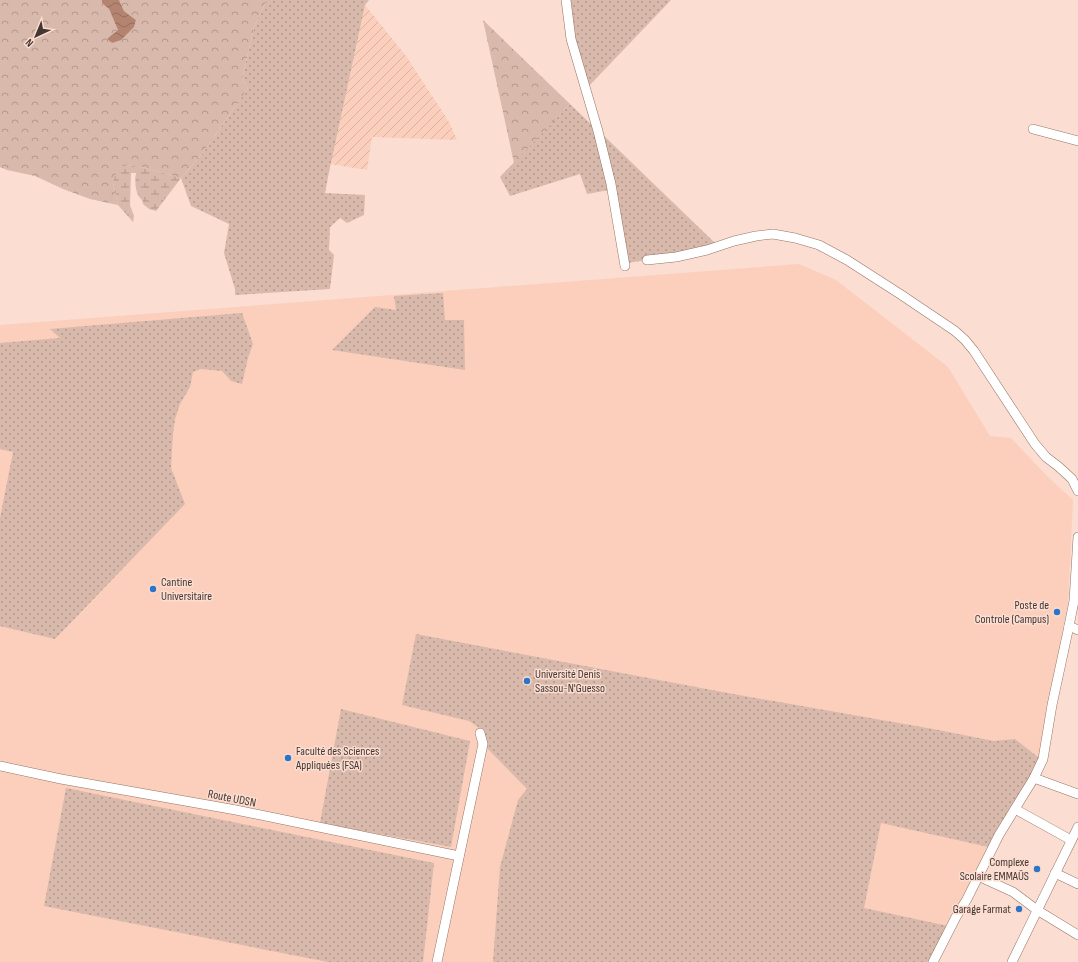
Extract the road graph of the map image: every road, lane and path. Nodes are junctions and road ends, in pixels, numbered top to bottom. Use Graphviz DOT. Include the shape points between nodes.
graph roads {
  1 [pos="566,0"];
  2 [pos="1033,129"];
  3 [pos="1078,141"];
  4 [pos="647,260"];
  5 [pos="625,266"];
  6 [pos="1078,491"];
  7 [pos="1078,537"];
  8 [pos="1069,626"];
  9 [pos="1078,630"];
  10 [pos="480,733"];
  11 [pos="0,766"];
  12 [pos="1034,778"];
  13 [pos="1078,794"];
  14 [pos="1015,809"];
  15 [pos="1078,827"];
  16 [pos="1071,840"];
  17 [pos="459,856"];
  18 [pos="1055,873"];
  19 [pos="978,876"];
  20 [pos="1078,884"];
  21 [pos="1036,910"];
  22 [pos="1078,935"];
  23 [pos="437,962"];
  24 [pos="933,962"];
  25 [pos="1012,962"];
  1 -- 5 [label="street" via="571,40 611,184"];
  2 -- 3 [label="street"];
  4 -- 6 [label="street" via="676,257 734,241 773,234 820,245 900,294 965,340 1036,444 1046,457 1072,479"];
  7 -- 8 [label="street" via="1074,601"];
  8 -- 9 [label="street"];
  8 -- 12 [label="street" via="1042,759"];
  10 -- 17 [label="street" via="483,744"];
  11 -- 17 [label="street, Route UDSN" via="241,811"];
  12 -- 13 [label="street"];
  12 -- 14 [label="street"];
  14 -- 16 [label="street"];
  14 -- 19 [label="street"];
  15 -- 16 [label="street"];
  16 -- 18 [label="street"];
  17 -- 23 [label="street"];
  18 -- 20 [label="street"];
  18 -- 21 [label="street"];
  19 -- 21 [label="street" via="1013,892"];
  19 -- 24 [label="street"];
  21 -- 22 [label="street"];
  21 -- 25 [label="street"];
}
